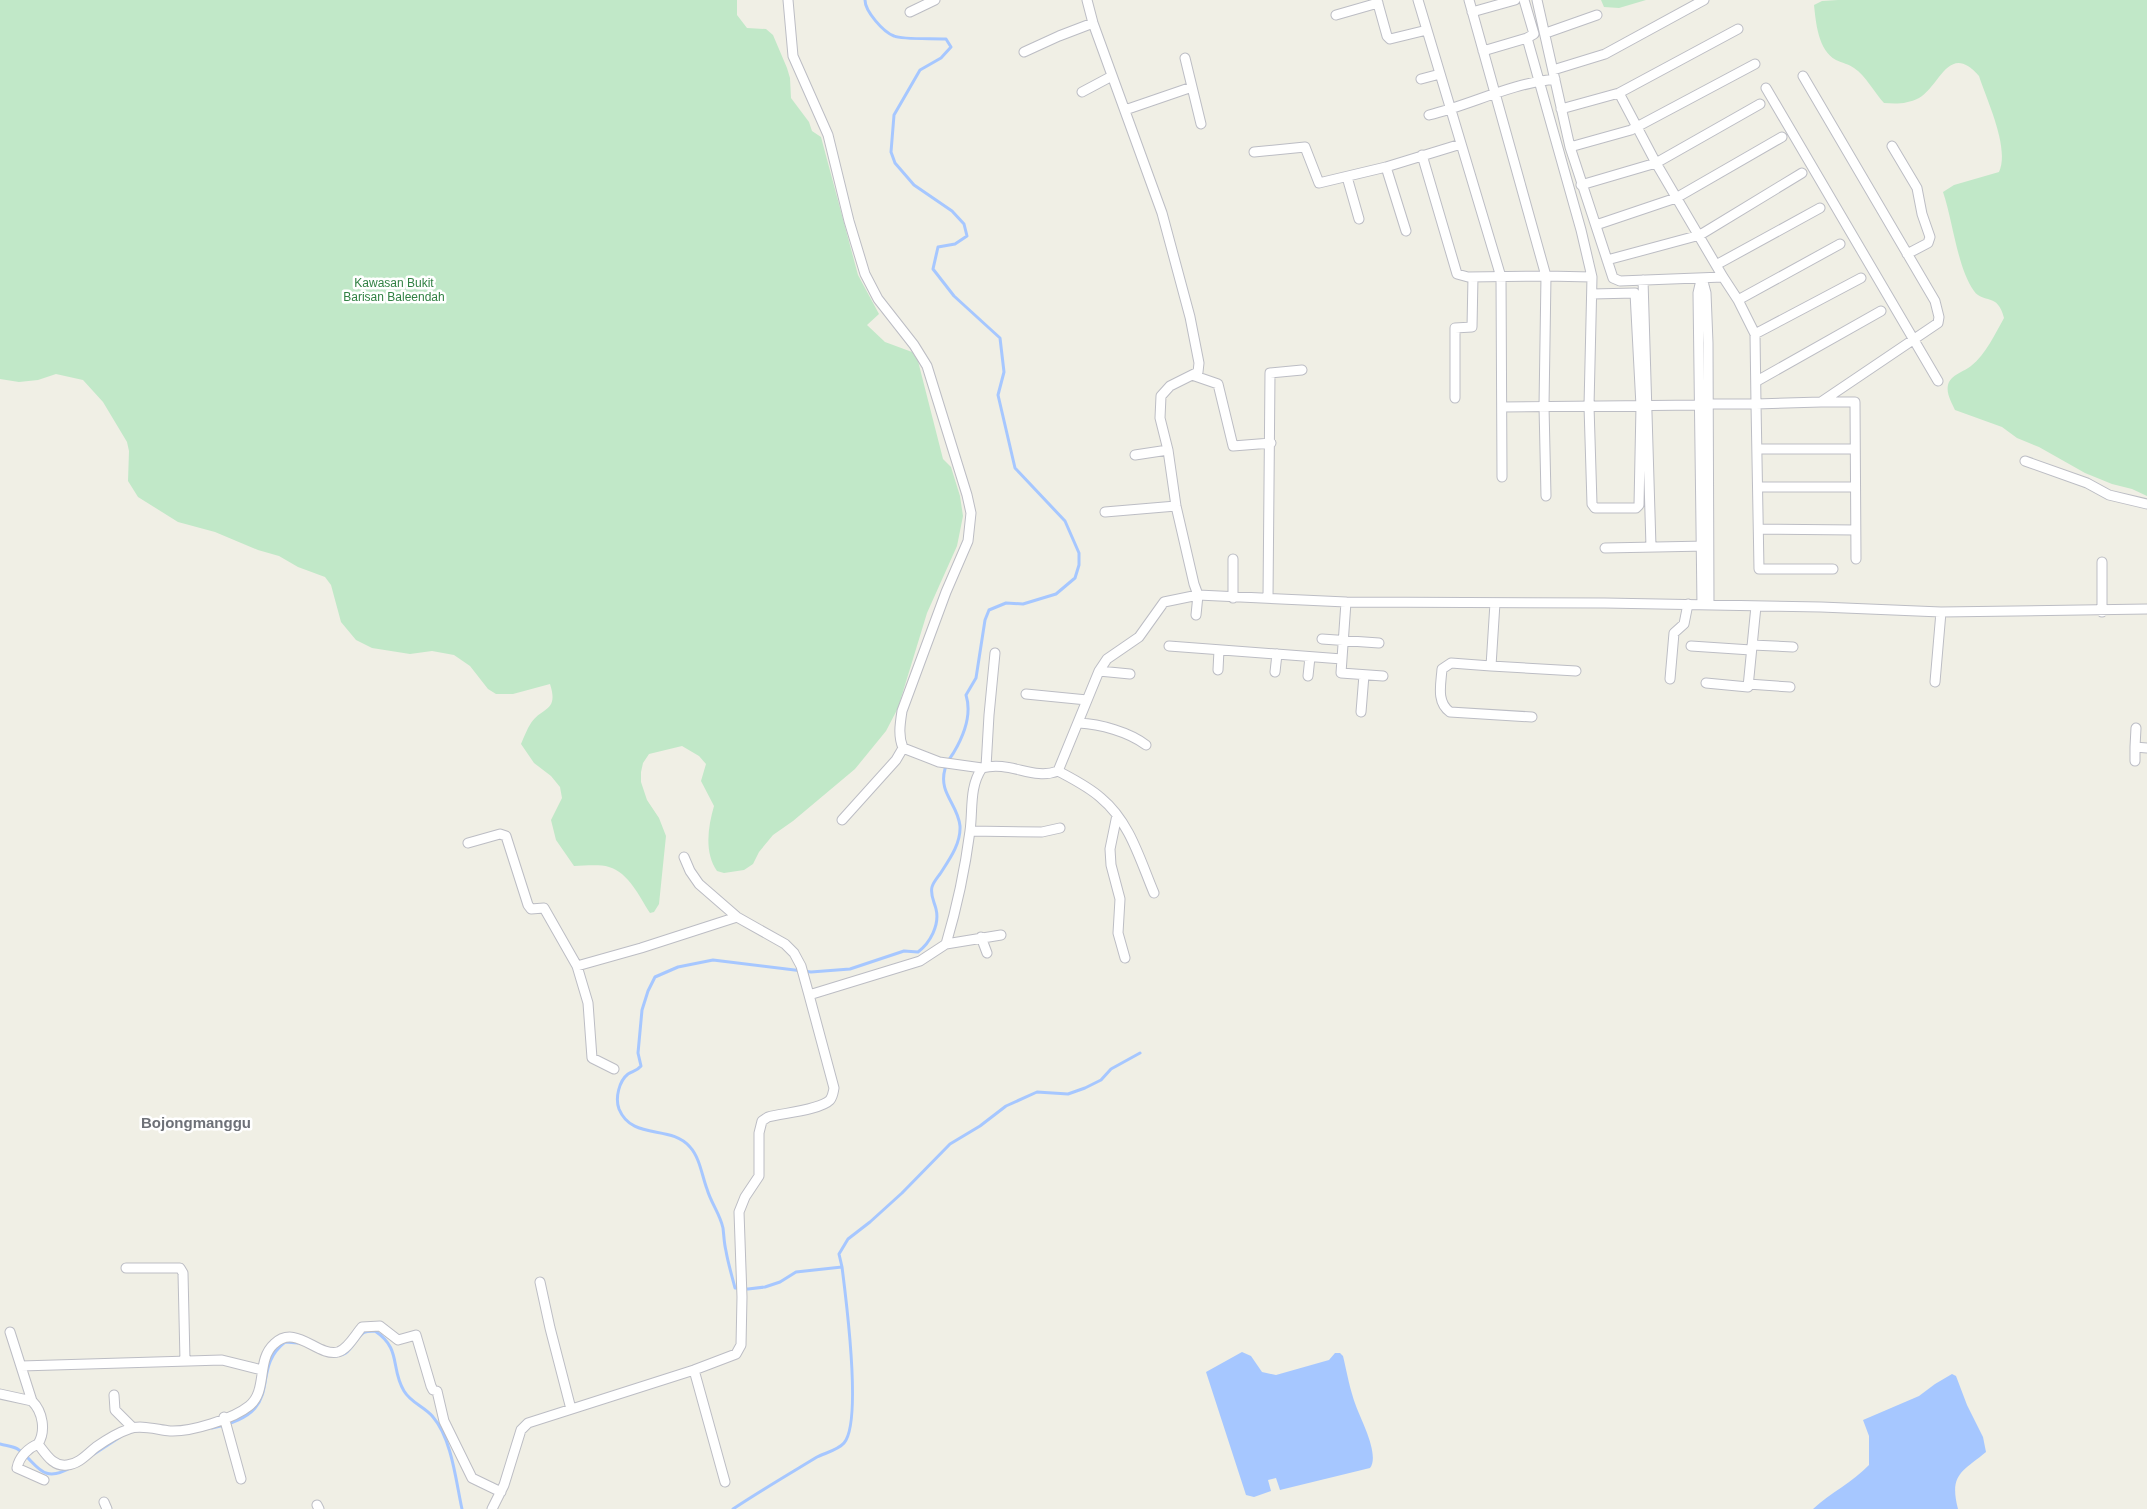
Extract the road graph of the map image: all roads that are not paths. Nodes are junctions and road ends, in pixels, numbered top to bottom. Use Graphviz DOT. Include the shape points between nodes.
graph roads {
  1 [pos="788,0"];
  2 [pos="935,0"];
  3 [pos="1087,0"];
  4 [pos="1418,0"];
  5 [pos="1469,0"];
  6 [pos="1515,0"];
  7 [pos="1524,0"];
  8 [pos="1537,0"];
  9 [pos="1704,0"];
  10 [pos="1378,2"];
  11 [pos="910,12"];
  12 [pos="1472,12"];
  13 [pos="1336,15"];
  14 [pos="1597,15"];
  15 [pos="1093,23"];
  16 [pos="1738,29"];
  17 [pos="1427,30"];
  18 [pos="1546,32"];
  19 [pos="1527,38"];
  20 [pos="1483,51"];
  21 [pos="1024,52"];
  22 [pos="1185,58"];
  23 [pos="1755,64"];
  24 [pos="1440,74"];
  25 [pos="1554,75"];
  26 [pos="1112,76"];
  27 [pos="1803,76"];
  28 [pos="1421,78"];
  29 [pos="1540,80"];
  30 [pos="1192,87"];
  31 [pos="1766,88"];
  32 [pos="1082,92"];
  33 [pos="1495,92"];
  34 [pos="1619,93"];
  35 [pos="1760,104"];
  36 [pos="1452,109"];
  37 [pos="1561,109"];
  38 [pos="1125,110"];
  39 [pos="1429,115"];
  40 [pos="1202,124"];
  41 [pos="1637,127"];
  42 [pos="1782,137"];
  43 [pos="1461,144"];
  44 [pos="1892,146"];
  45 [pos="1570,147"];
  46 [pos="1254,152"];
  47 [pos="1422,156"];
  48 [pos="1656,163"];
  49 [pos="1386,167"];
  50 [pos="1802,174"];
  51 [pos="1347,177"];
  52 [pos="1581,185"];
  53 [pos="1676,198"];
  54 [pos="1820,208"];
  55 [pos="1359,219"];
  56 [pos="1596,225"];
  57 [pos="1406,231"];
  58 [pos="1700,236"];
  59 [pos="1840,244"];
  60 [pos="1908,254"];
  61 [pos="1606,260"];
  62 [pos="1716,265"];
  63 [pos="1546,276"];
  64 [pos="1473,277"];
  65 [pos="1501,277"];
  66 [pos="1592,277"];
  67 [pos="1723,277"];
  68 [pos="1702,278"];
  69 [pos="1861,278"];
  70 [pos="1643,280"];
  71 [pos="1592,294"];
  72 [pos="1738,300"];
  73 [pos="1881,311"];
  74 [pos="1755,334"];
  75 [pos="1913,339"];
  76 [pos="1302,370"];
  77 [pos="1192,376"];
  78 [pos="1757,381"];
  79 [pos="1938,381"];
  80 [pos="1455,398"];
  81 [pos="1821,402"];
  82 [pos="1756,404"];
  83 [pos="1704,405"];
  84 [pos="1544,406"];
  85 [pos="1589,406"];
  86 [pos="1644,406"];
  87 [pos="1502,407"];
  88 [pos="1271,443"];
  89 [pos="1758,449"];
  90 [pos="1855,449"];
  91 [pos="1168,450"];
  92 [pos="1135,455"];
  93 [pos="2025,461"];
  94 [pos="1502,478"];
  95 [pos="1758,487"];
  96 [pos="1855,487"];
  97 [pos="1546,496"];
  98 [pos="2147,504"];
  99 [pos="1176,506"];
  100 [pos="1105,512"];
  101 [pos="1759,529"];
  102 [pos="1855,530"];
  103 [pos="1705,546"];
  104 [pos="1651,547"];
  105 [pos="1605,548"];
  106 [pos="1233,559"];
  107 [pos="1856,559"];
  108 [pos="2102,562"];
  109 [pos="1833,569"];
  110 [pos="1198,595"];
  111 [pos="1233,598"];
  112 [pos="1268,598"];
  113 [pos="1346,602"];
  114 [pos="1495,603"];
  115 [pos="1688,604"];
  116 [pos="1705,605"];
  117 [pos="1756,606"];
  118 [pos="2147,610"];
  119 [pos="1941,612"];
  120 [pos="2102,612"];
  121 [pos="1196,616"];
  122 [pos="1322,639"];
  123 [pos="1344,640"];
  124 [pos="1380,643"];
  125 [pos="1170,646"];
  126 [pos="1691,646"];
  127 [pos="1793,647"];
  128 [pos="1752,648"];
  129 [pos="1219,650"];
  130 [pos="995,653"];
  131 [pos="1277,654"];
  132 [pos="1310,657"];
  133 [pos="1342,659"];
  134 [pos="1491,666"];
  135 [pos="1218,670"];
  136 [pos="1099,671"];
  137 [pos="1576,671"];
  138 [pos="1276,672"];
  139 [pos="1130,674"];
  140 [pos="1364,675"];
  141 [pos="1308,676"];
  142 [pos="1383,676"];
  143 [pos="1670,679"];
  144 [pos="1935,682"];
  145 [pos="1706,683"];
  146 [pos="1748,684"];
  147 [pos="1790,688"];
  148 [pos="1026,694"];
  149 [pos="1087,700"];
  150 [pos="1361,712"];
  151 [pos="1532,718"];
  152 [pos="1079,723"];
  153 [pos="2136,728"];
  154 [pos="1146,745"];
  155 [pos="2135,747"];
  156 [pos="903,748"];
  157 [pos="2147,748"];
  158 [pos="2135,761"];
  159 [pos="984,768"];
  160 [pos="1058,771"];
  161 [pos="1117,815"];
  162 [pos="842,820"];
  163 [pos="1060,828"];
  164 [pos="970,830"];
  165 [pos="468,843"];
  166 [pos="684,857"];
  167 [pos="1154,893"];
  168 [pos="737,917"];
  169 [pos="1001,935"];
  170 [pos="981,937"];
  171 [pos="946,944"];
  172 [pos="987,953"];
  173 [pos="1125,958"];
  174 [pos="578,966"];
  175 [pos="809,996"];
  176 [pos="614,1069"];
  177 [pos="126,1268"];
  178 [pos="540,1282"];
  179 [pos="10,1332"];
  180 [pos="185,1361"];
  181 [pos="21,1366"];
  182 [pos="262,1370"];
  183 [pos="694,1370"];
  184 [pos="0,1394"];
  185 [pos="114,1395"];
  186 [pos="32,1401"];
  187 [pos="571,1409"];
  188 [pos="226,1423"];
  189 [pos="132,1427"];
  190 [pos="38,1444"];
  191 [pos="241,1479"];
  192 [pos="44,1480"];
  193 [pos="725,1482"];
  194 [pos="501,1492"];
  195 [pos="492,1509"];
  1 -- 156 [label="street" via="793,56 828,135 865,274 878,299 927,366 971,513 968,541 902,711 899,726"];
  2 -- 11 [label="street"];
  3 -- 15 [label="street"];
  4 -- 17 [label="street"];
  5 -- 12 [label="street"];
  6 -- 12 [label="street"];
  7 -- 19 [label="street" via="1534,34"];
  8 -- 18 [label="street"];
  9 -- 25 [label="street" via="1605,54"];
  10 -- 13 [label="street"];
  10 -- 17 [label="street" via="1390,39"];
  12 -- 20 [label="street"];
  14 -- 18 [label="street"];
  15 -- 21 [label="street"];
  15 -- 26 [label="street"];
  16 -- 34 [label="street"];
  17 -- 24 [label="street"];
  18 -- 25 [label="street"];
  19 -- 20 [label="street"];
  19 -- 29 [label="street"];
  20 -- 33 [label="street"];
  22 -- 30 [label="street"];
  23 -- 41 [label="street"];
  24 -- 28 [label="street"];
  24 -- 36 [label="street"];
  25 -- 29 [label="street"];
  25 -- 37 [label="street"];
  26 -- 32 [label="street"];
  26 -- 38 [label="street"];
  27 -- 60 [label="street"];
  29 -- 33 [label="street"];
  29 -- 66 [label="street"];
  30 -- 38 [label="street"];
  30 -- 40 [label="street"];
  31 -- 75 [label="street"];
  33 -- 36 [label="street"];
  33 -- 63 [label="street"];
  34 -- 37 [label="street"];
  34 -- 41 [label="street"];
  35 -- 48 [label="street"];
  36 -- 39 [label="street"];
  36 -- 43 [label="street"];
  37 -- 45 [label="street"];
  38 -- 77 [label="street" via="1162,212 1190,317 1199,363 1198,372"];
  41 -- 45 [label="street"];
  41 -- 48 [label="street"];
  42 -- 53 [label="street"];
  43 -- 47 [label="street"];
  43 -- 65 [label="street"];
  44 -- 60 [label="street" via="1917,188 1930,237 1928,243"];
  45 -- 52 [label="street"];
  46 -- 51 [label="street" via="1306,147 1319,184"];
  47 -- 49 [label="street"];
  47 -- 64 [label="street" via="1457,274"];
  48 -- 52 [label="street"];
  48 -- 53 [label="street"];
  49 -- 51 [label="street"];
  49 -- 57 [label="street"];
  50 -- 58 [label="street"];
  51 -- 55 [label="street"];
  52 -- 56 [label="street"];
  53 -- 56 [label="street"];
  53 -- 58 [label="street"];
  54 -- 62 [label="street"];
  56 -- 61 [label="street"];
  58 -- 61 [label="street"];
  58 -- 62 [label="street"];
  59 -- 72 [label="street"];
  60 -- 75 [label="street" via="1935,301 1939,317 1938,323"];
  61 -- 70 [label="street" via="1613,278 1620,281"];
  62 -- 67 [label="street"];
  63 -- 65 [label="street"];
  63 -- 66 [label="street"];
  63 -- 84 [label="street"];
  64 -- 65 [label="street"];
  64 -- 80 [label="street" via="1472,327 1455,328"];
  65 -- 87 [label="street"];
  66 -- 71 [label="street"];
  67 -- 68 [label="street"];
  67 -- 72 [label="street"];
  68 -- 70 [label="street"];
  68 -- 83 [label="street" via="1698,294 1704,343"];
  69 -- 74 [label="street"];
  70 -- 86 [label="street"];
  71 -- 85 [label="street"];
  71 -- 86 [label="street" via="1636,293"];
  72 -- 74 [label="street"];
  73 -- 78 [label="street"];
  74 -- 78 [label="street"];
  75 -- 79 [label="street"];
  75 -- 81 [label="street"];
  76 -- 88 [label="street" via="1270,374"];
  77 -- 88 [label="street" via="1218,384 1233,446"];
  77 -- 91 [label="street" via="1170,386 1160,396 1160,418"];
  78 -- 82 [label="street"];
  81 -- 82 [label="street"];
  81 -- 90 [label="street" via="1855,402"];
  82 -- 83 [label="street"];
  82 -- 89 [label="street"];
  83 -- 86 [label="street"];
  83 -- 103 [label="street"];
  84 -- 85 [label="street"];
  84 -- 87 [label="street"];
  84 -- 97 [label="street"];
  85 -- 86 [label="street"];
  85 -- 86 [label="street" via="1592,504 1595,508 1636,508 1639,505"];
  86 -- 104 [label="street"];
  87 -- 94 [label="street"];
  88 -- 112 [label="street"];
  89 -- 90 [label="street"];
  89 -- 95 [label="street"];
  90 -- 96 [label="street"];
  91 -- 92 [label="street"];
  91 -- 99 [label="street"];
  93 -- 98 [label="street" via="2087,483 2109,495"];
  95 -- 96 [label="street"];
  95 -- 101 [label="street"];
  96 -- 102 [label="street"];
  99 -- 100 [label="street"];
  99 -- 110 [label="street"];
  101 -- 102 [label="street"];
  101 -- 109 [label="street" via="1759,569"];
  102 -- 107 [label="street"];
  103 -- 104 [label="street"];
  103 -- 116 [label="street"];
  104 -- 105 [label="street"];
  106 -- 111 [label="street"];
  108 -- 120 [label="street"];
  110 -- 111 [label="street"];
  110 -- 121 [label="street"];
  110 -- 136 [label="street" via="1164,602 1139,637 1107,659"];
  111 -- 112 [label="street"];
  112 -- 113 [label="street"];
  113 -- 114 [label="street"];
  113 -- 123 [label="street"];
  114 -- 115 [label="street"];
  114 -- 134 [label="street"];
  115 -- 116 [label="street"];
  115 -- 143 [label="street" via="1684,624 1674,633"];
  116 -- 117 [label="street"];
  117 -- 119 [label="street"];
  117 -- 128 [label="street"];
  118 -- 120 [label="street"];
  119 -- 120 [label="street"];
  119 -- 144 [label="street"];
  122 -- 123 [label="street"];
  123 -- 124 [label="street"];
  123 -- 133 [label="street"];
  125 -- 129 [label="street"];
  126 -- 128 [label="street"];
  127 -- 128 [label="street"];
  128 -- 146 [label="street"];
  129 -- 131 [label="street"];
  129 -- 135 [label="street"];
  130 -- 159 [label="street"];
  131 -- 132 [label="street"];
  131 -- 138 [label="street"];
  132 -- 133 [label="street"];
  132 -- 141 [label="street"];
  133 -- 140 [label="street" via="1341,673"];
  134 -- 137 [label="street"];
  134 -- 151 [label="street" via="1451,663 1442,669 1442,703 1446,709 1450,712"];
  136 -- 139 [label="street"];
  136 -- 149 [label="street"];
  140 -- 142 [label="street"];
  140 -- 150 [label="street"];
  145 -- 146 [label="street" via="1748,687"];
  146 -- 147 [label="street"];
  148 -- 149 [label="street"];
  149 -- 152 [label="street"];
  152 -- 154 [label="street" via="1120,733"];
  152 -- 160 [label="street"];
  153 -- 155 [label="street"];
  155 -- 157 [label="street"];
  155 -- 158 [label="street"];
  156 -- 159 [label="street" via="939,762"];
  156 -- 162 [label="street"];
  159 -- 160 [label="street" via="1003,765 1044,774"];
  159 -- 164 [label="street" via="974,784"];
  160 -- 161 [label="street" via="1102,798"];
  161 -- 167 [label="street" via="1129,833"];
  161 -- 173 [label="street" via="1110,866 1120,899 1118,933"];
  163 -- 164 [label="street" via="1042,832"];
  164 -- 171 [label="street" via="958,902"];
  165 -- 174 [label="street" via="505,834 528,905 531,909 544,908"];
  166 -- 168 [label="street" via="699,884"];
  168 -- 174 [label="street"];
  168 -- 175 [label="street" via="785,944 794,953"];
  169 -- 170 [label="street"];
  170 -- 171 [label="street"];
  170 -- 172 [label="street"];
  171 -- 175 [label="street" via="920,961"];
  174 -- 176 [label="street" via="588,1004 591,1056"];
  175 -- 183 [label="street" via="834,1088 833,1096 820,1106 762,1121 759,1176 739,1212 741,1345 736,1354"];
  177 -- 180 [label="street" via="180,1268 183,1272"];
  178 -- 187 [label="street"];
  179 -- 181 [label="street"];
  180 -- 181 [label="street"];
  180 -- 182 [label="street" via="222,1360"];
  181 -- 186 [label="street"];
  182 -- 188 [label="street" via="256,1398"];
  182 -- 194 [label="street" via="266,1355 283,1338 295,1337 338,1352 362,1328 370,1326 380,1326 398,1340 416,1335 431,1386 437,1390 444,1422 472,1478"];
  183 -- 187 [label="street"];
  183 -- 193 [label="street"];
  184 -- 186 [label="street"];
  185 -- 189 [label="street" via="115,1410"];
  186 -- 190 [label="street" via="42,1416 42,1434"];
  187 -- 194 [label="street" via="528,1423 522,1430"];
  188 -- 189 [label="street" via="184,1430"];
  188 -- 191 [label="street"];
  189 -- 190 [label="street" via="97,1446 74,1464 65,1466 48,1457"];
  190 -- 192 [label="street" via="28,1449 17,1464 19,1469"];
  194 -- 195 [label="street"];
}
